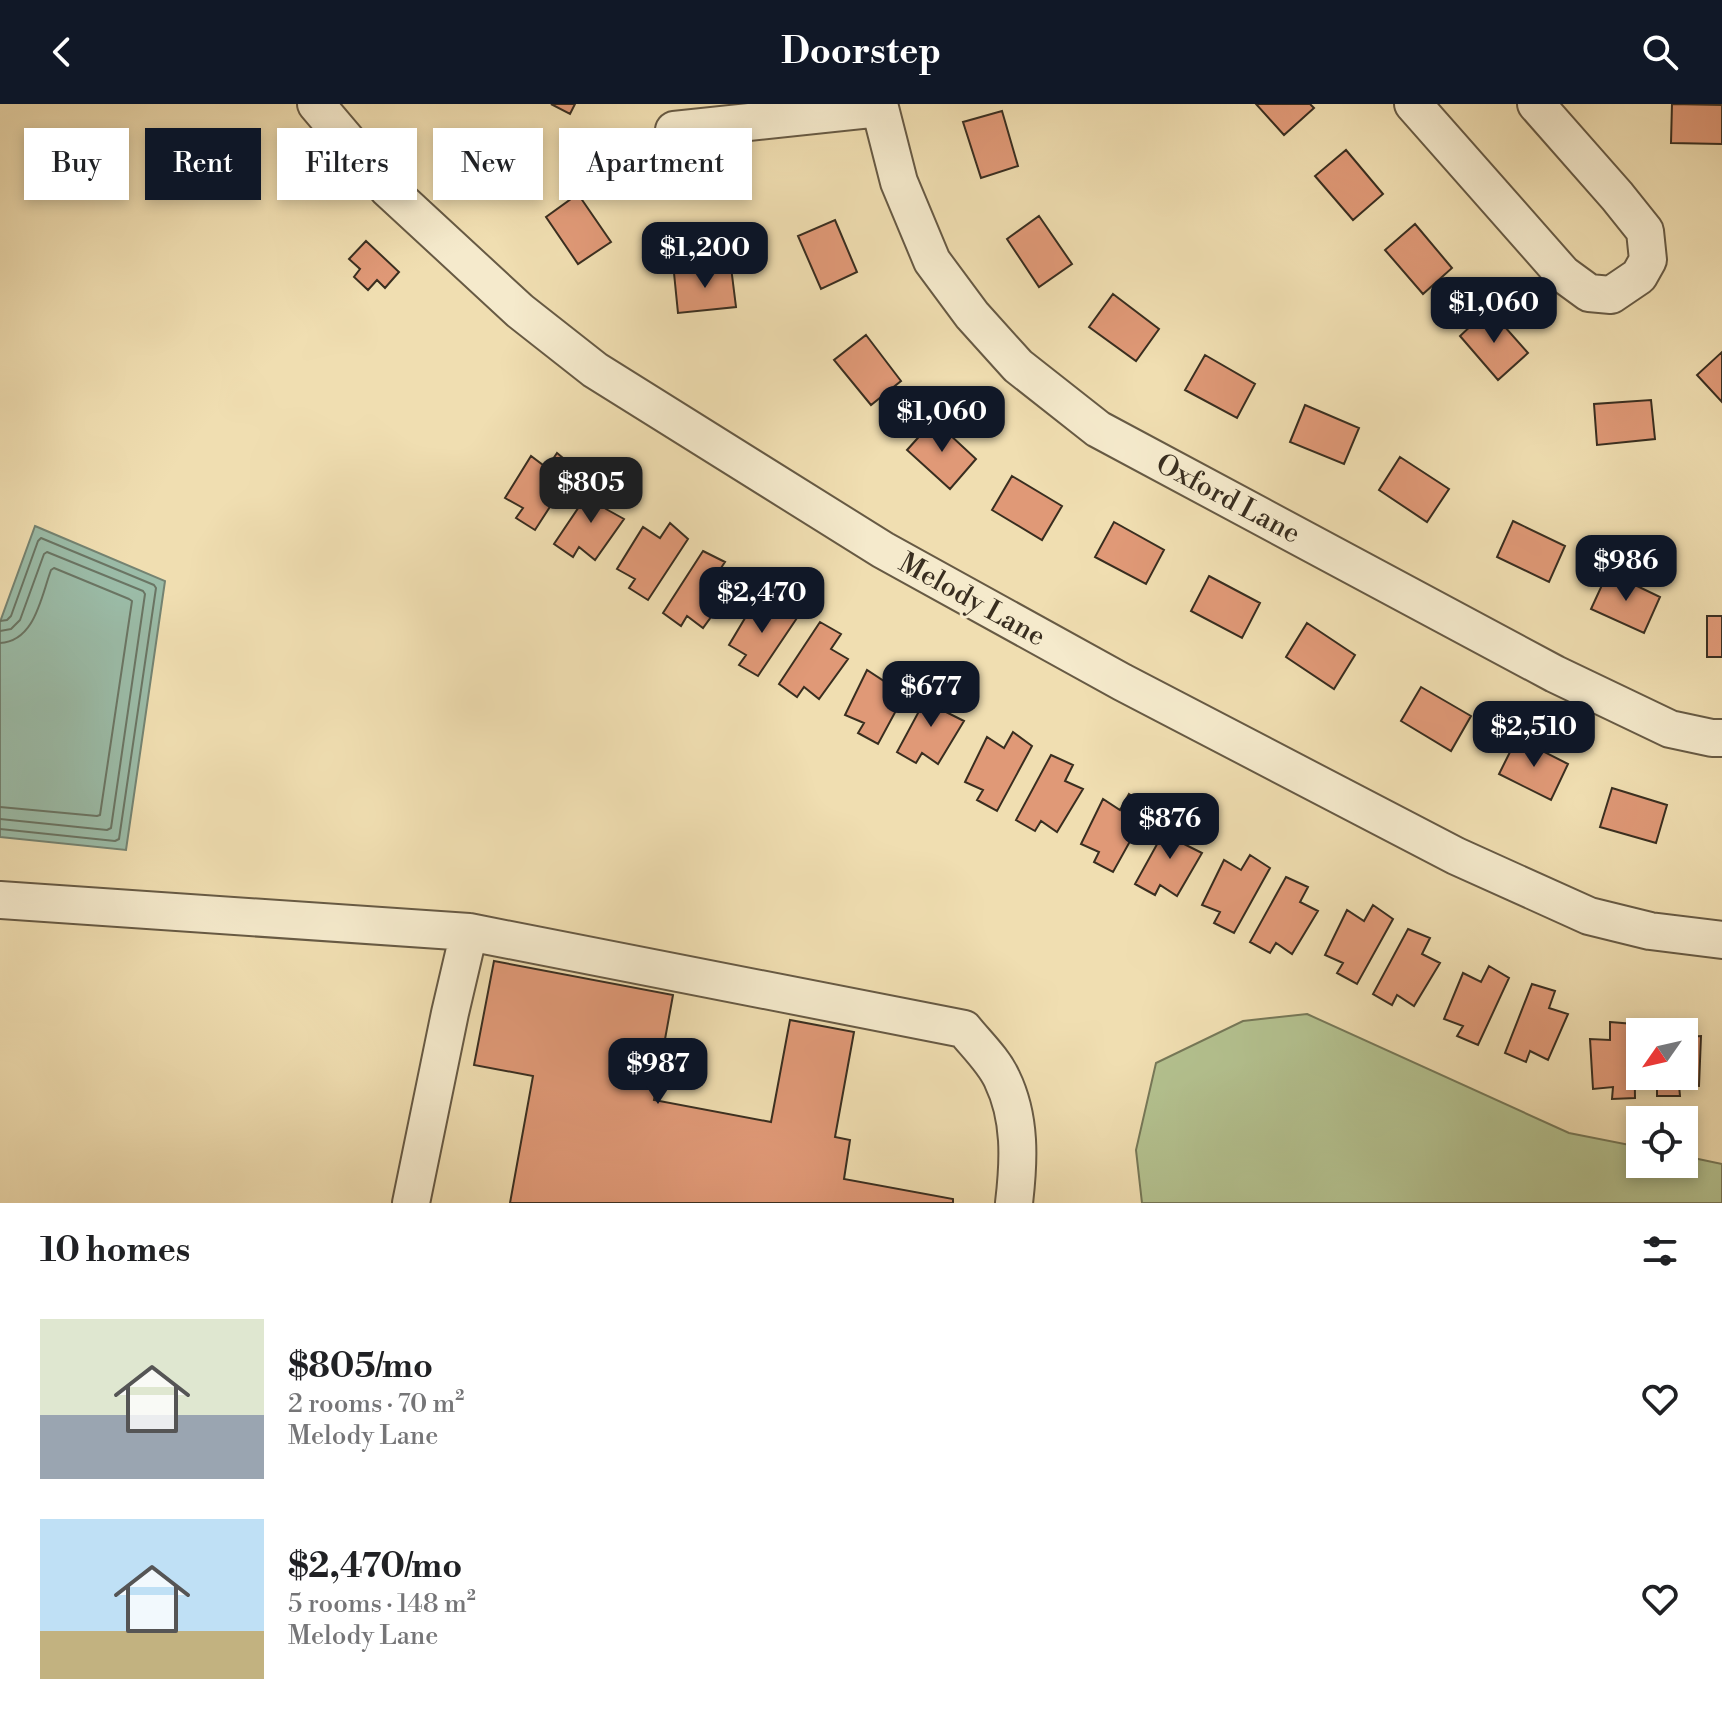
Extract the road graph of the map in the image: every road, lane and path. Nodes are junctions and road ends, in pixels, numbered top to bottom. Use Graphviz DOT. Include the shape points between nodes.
graph roads {
  1 [pos="316,104"];
  2 [pos="1413,104"];
  3 [pos="1540,105"];
  4 [pos="880,106"];
  5 [pos="691,128"];
  6 [pos="1722,738"];
  7 [pos="0,900"];
  8 [pos="469,932"];
  9 [pos="1722,940"];
  10 [pos="411,1203"];
  11 [pos="1014,1203"];
  1 -- 9 [label="street, Melody Lane" via="388,189 520,311 595,370 883,550 1456,856 1589,916"];
  2 -- 3 [label="street" via="1563,274 1589,293 1611,295 1639,276 1648,260 1645,231"];
  4 -- 5 [label="street"];
  4 -- 6 [label="street, Oxford Lane" via="899,182 932,261 1018,366 1098,429 1555,674 1670,729"];
  7 -- 8 [label="street"];
  8 -- 10 [label="street"];
  8 -- 11 [label="street" via="964,1029 1001,1076 1015,1111 1019,1166"];
}
